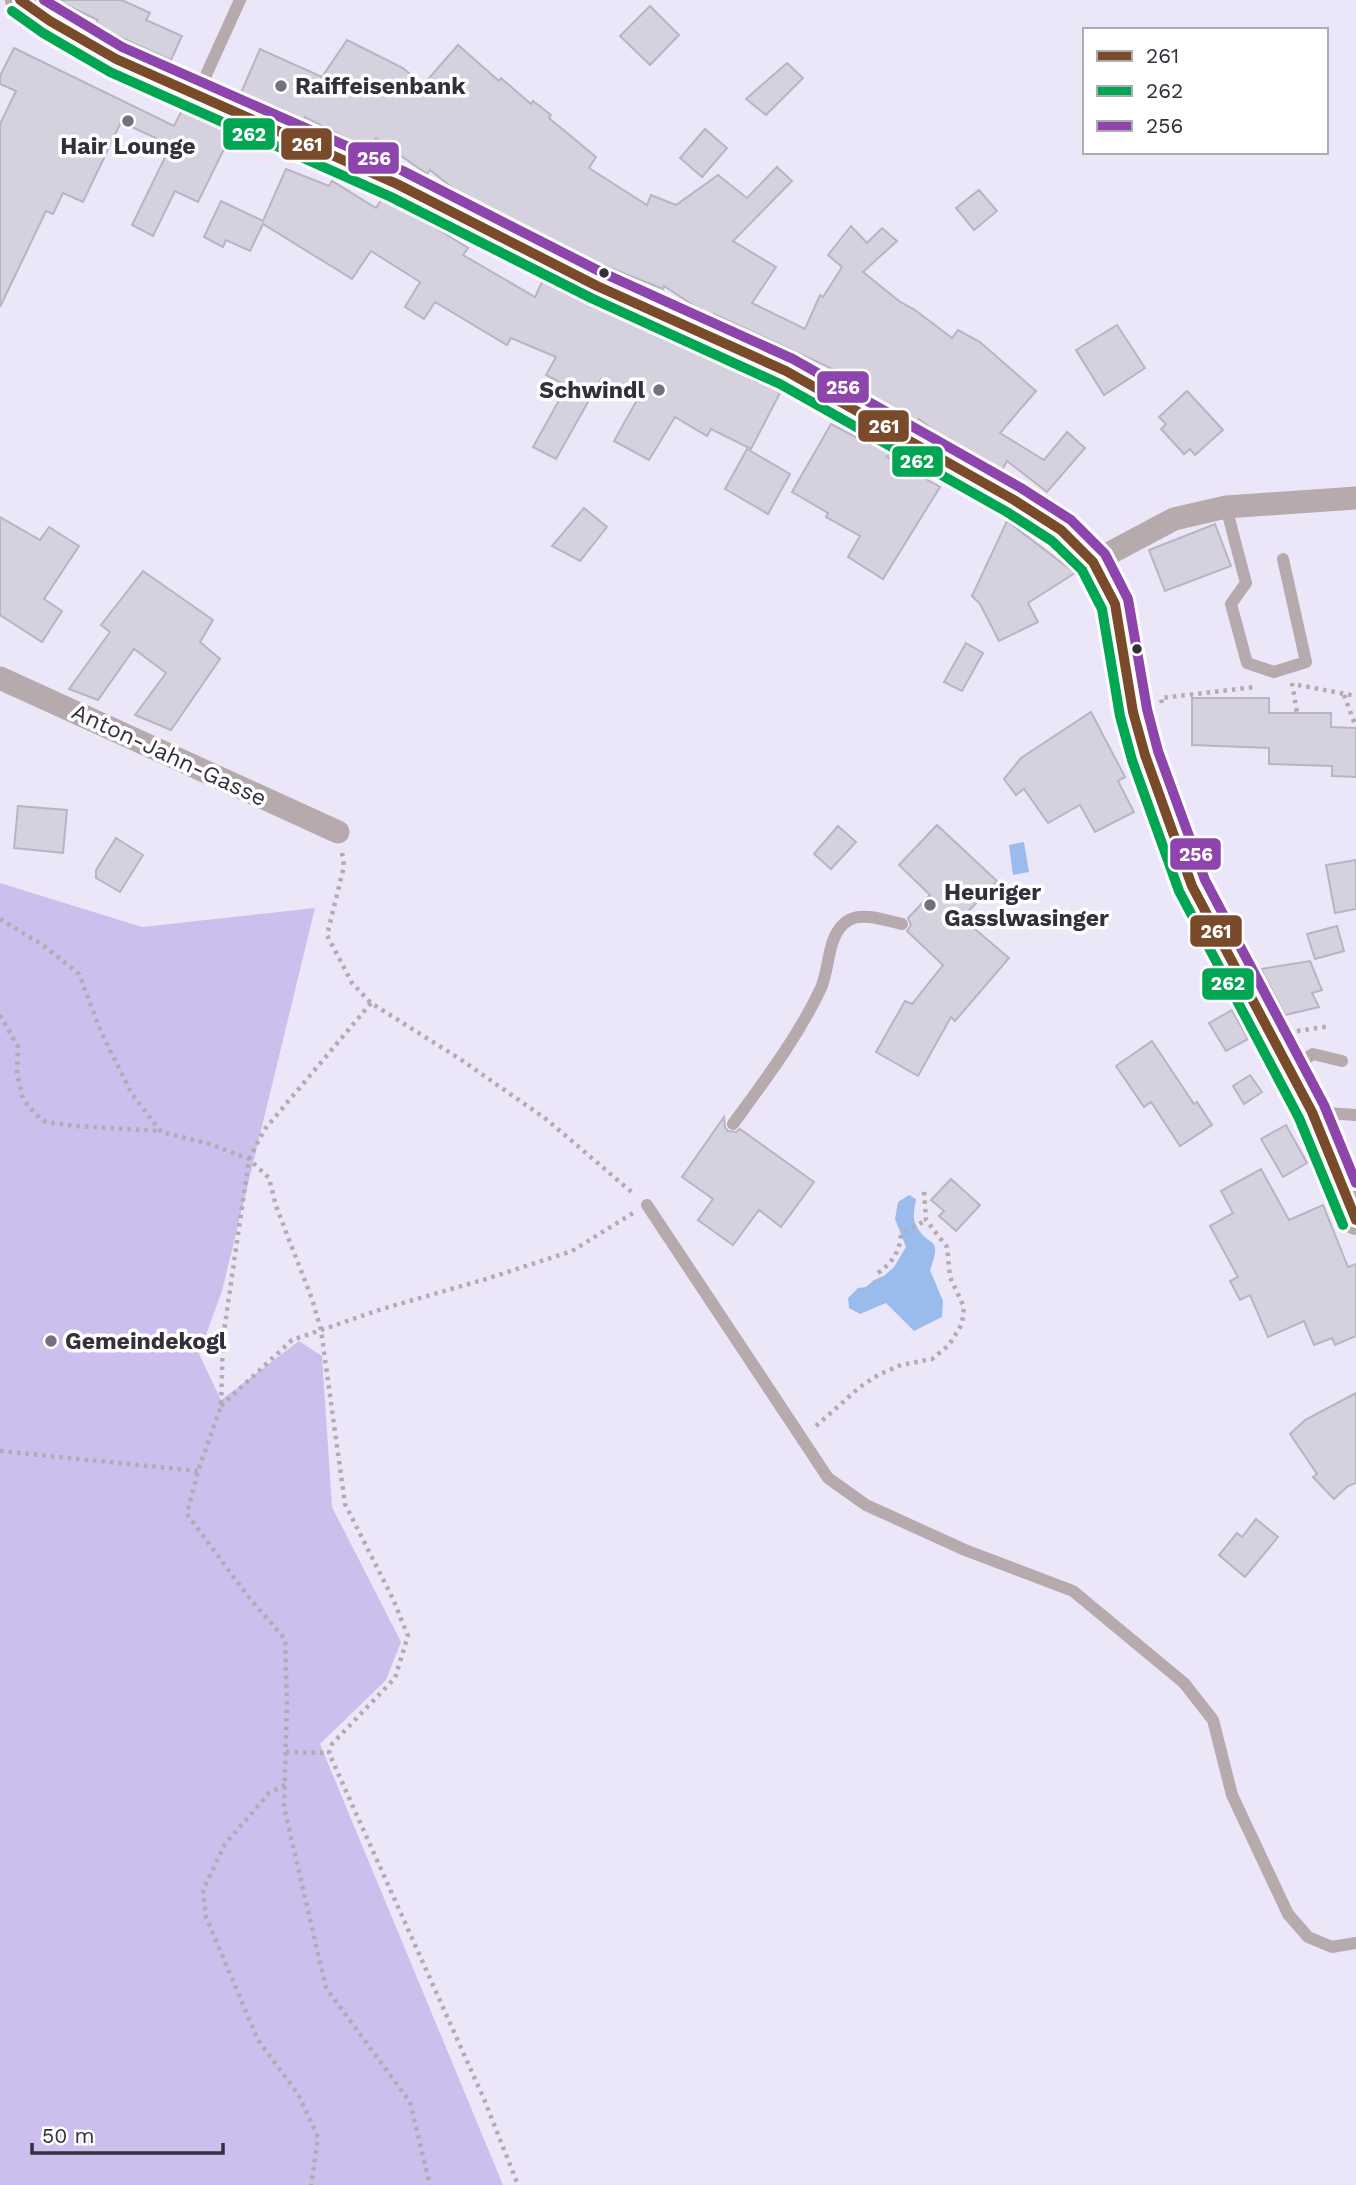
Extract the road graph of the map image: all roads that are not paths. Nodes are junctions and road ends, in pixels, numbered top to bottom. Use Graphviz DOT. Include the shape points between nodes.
graph roads {
  1 [pos="20,0"];
  2 [pos="240,0"];
  3 [pos="196,97"];
  4 [pos="1356,498"];
  5 [pos="1226,507"];
  6 [pos="1283,559"];
  7 [pos="1093,562"];
  8 [pos="0,678"];
  9 [pos="338,832"];
  10 [pos="902,924"];
  11 [pos="1342,1061"];
  12 [pos="1289,1069"];
  13 [pos="1312,1112"];
  14 [pos="1356,1115"];
  15 [pos="733,1124"];
  16 [pos="647,1205"];
  17 [pos="1356,1220"];
  18 [pos="1356,1943"];
  1 -- 3 [label="street" via="116,60"];
  2 -- 3 [label="lane"];
  3 -- 7 [label="street" via="397,184 597,286 786,371 1014,500 1061,530"];
  4 -- 5 [label="street"];
  5 -- 6 [label="lane" via="1246,583 1231,604 1247,663 1274,672 1306,663"];
  5 -- 7 [label="street" via="1174,519"];
  7 -- 12 [label="street" via="1115,604 1133,712 1192,886"];
  8 -- 9 [label="street, Anton-Jahn-Gasse"];
  10 -- 15 [label="lane" via="871,917 850,919 838,931 822,986 784,1054"];
  11 -- 12 [label="lane" via="1313,1054"];
  12 -- 13 [label="street"];
  13 -- 14 [label="lane"];
  13 -- 17 [label="street"];
  16 -- 18 [label="lane" via="828,1478 866,1505 965,1550 1073,1591 1184,1684 1213,1720 1232,1796 1288,1914 1308,1937 1332,1947"];
}
